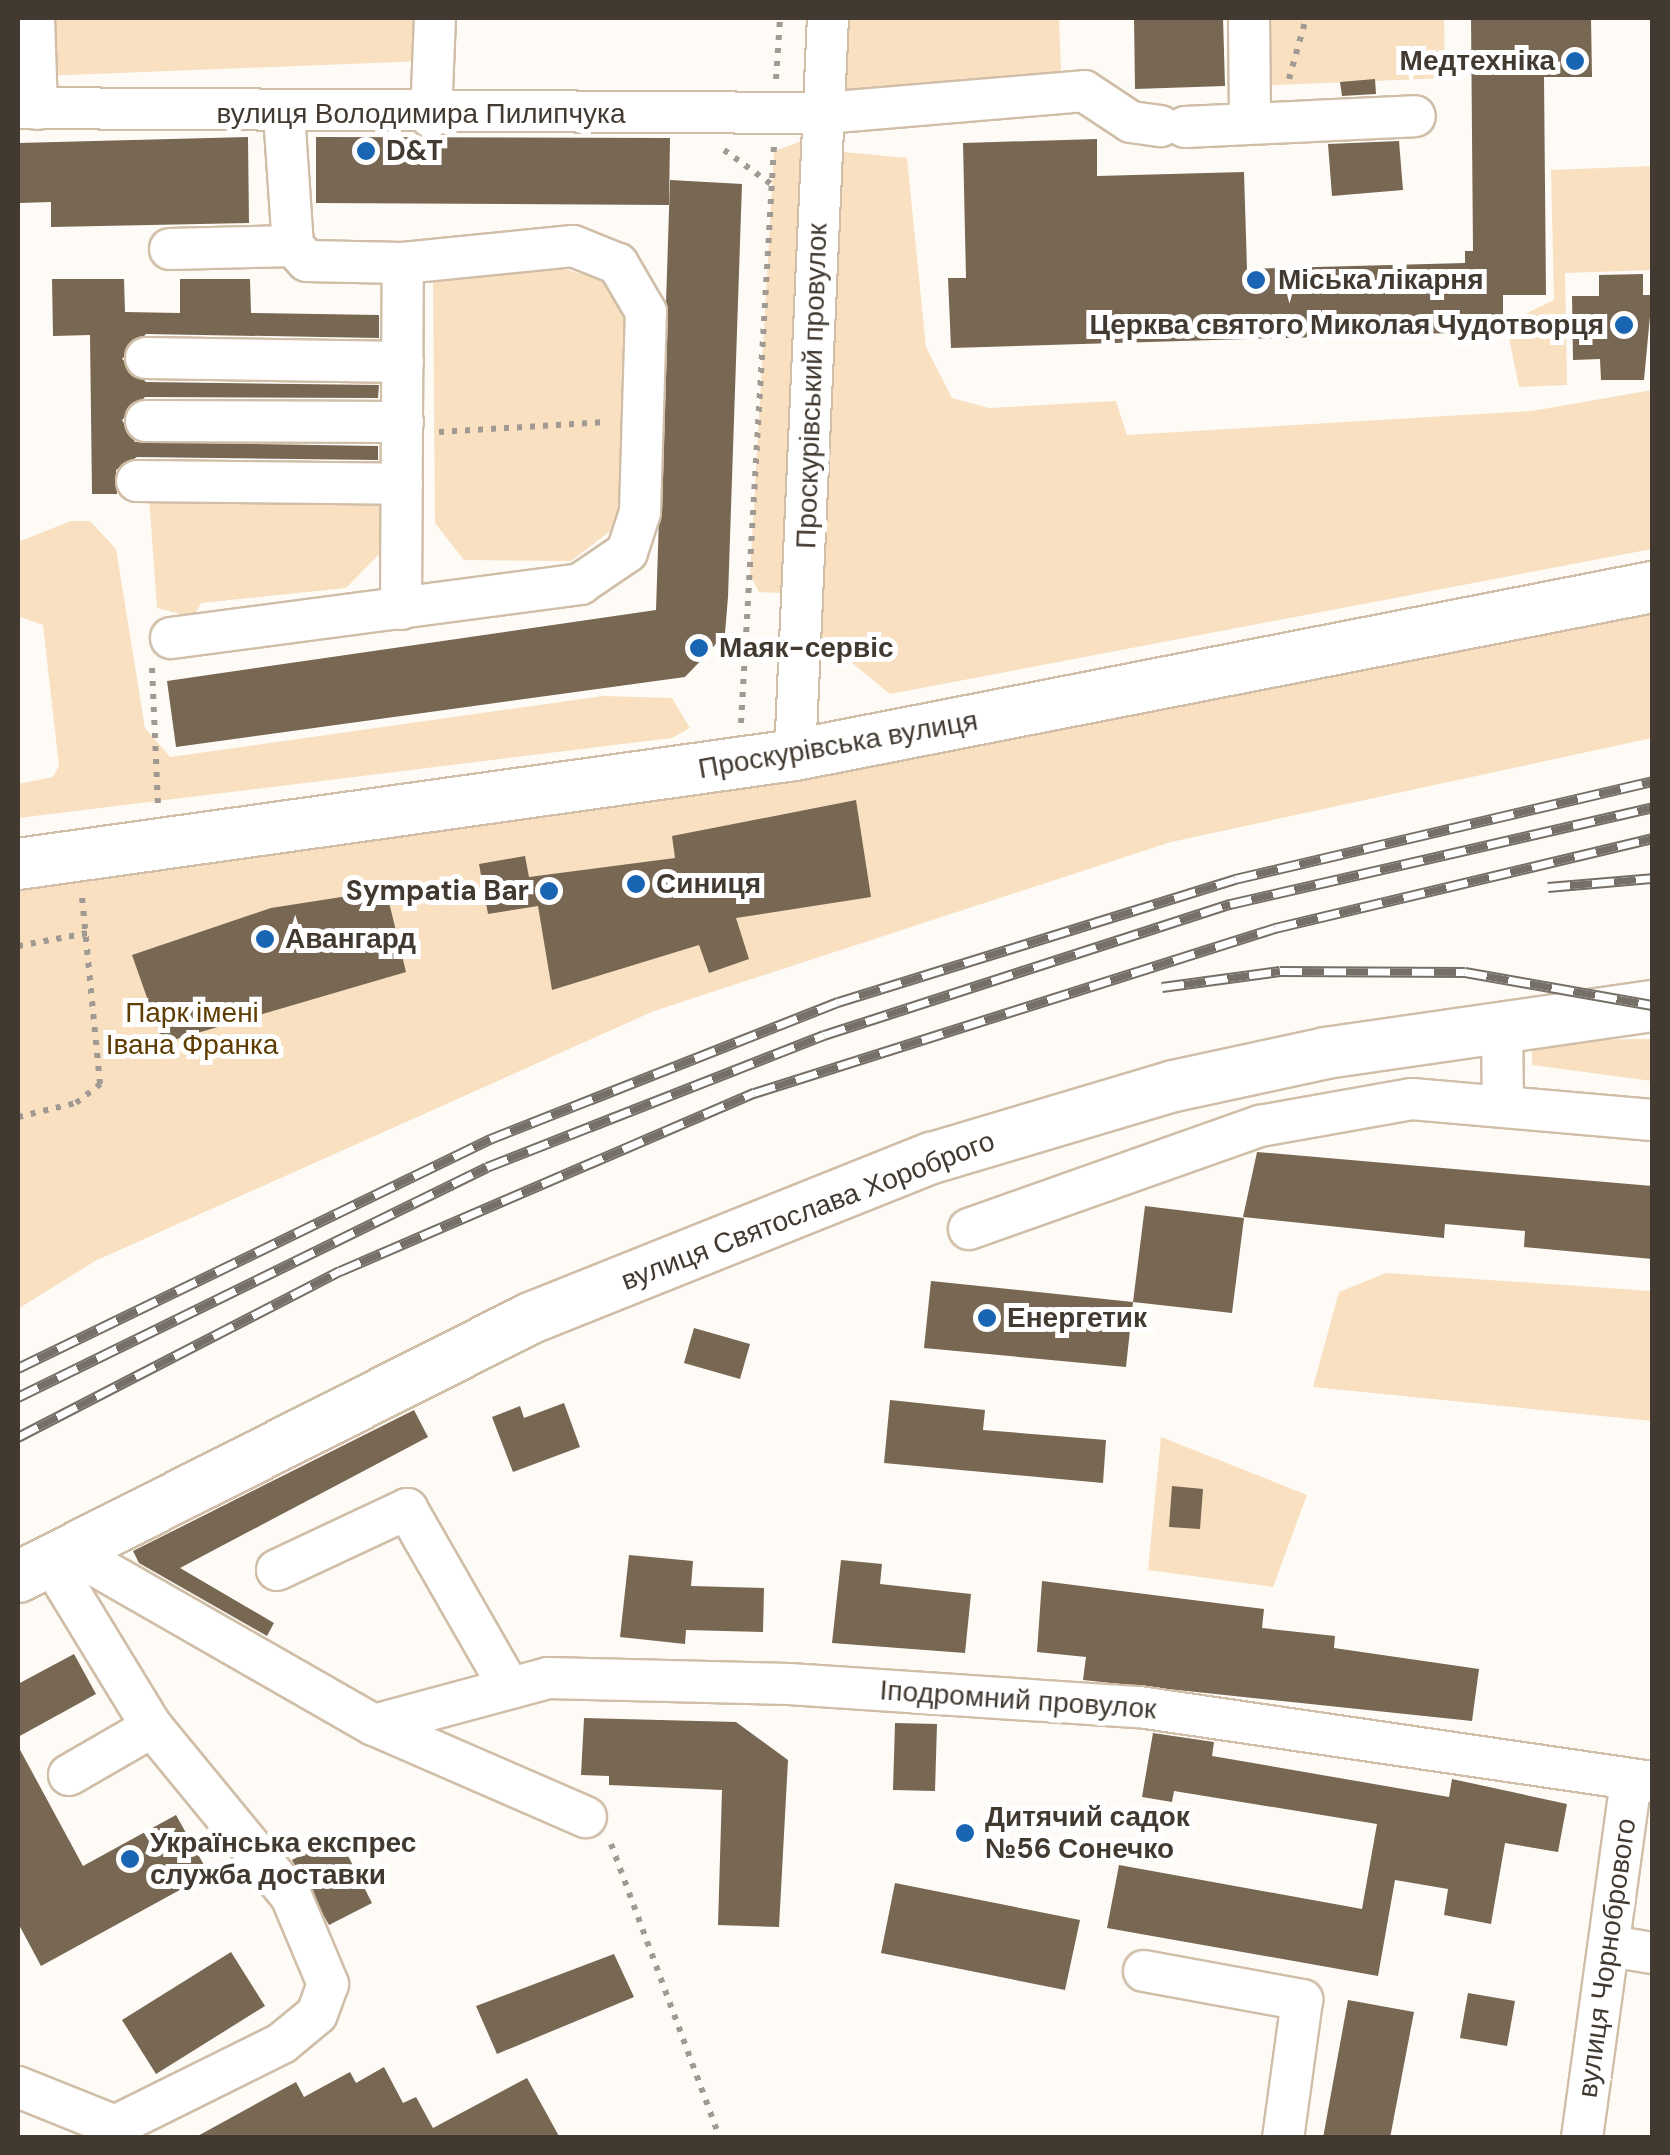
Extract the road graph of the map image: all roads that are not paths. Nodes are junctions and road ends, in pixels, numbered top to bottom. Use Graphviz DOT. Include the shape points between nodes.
graph roads {
  1 [pos="34,18"];
  2 [pos="436,18"];
  3 [pos="828,18"];
  4 [pos="1248,18"];
  5 [pos="27,108"];
  6 [pos="824,114"];
  7 [pos="284,115"];
  8 [pos="1415,116"];
  9 [pos="431,118"];
  10 [pos="1250,122"];
  11 [pos="293,246"];
  12 [pos="170,248"];
  13 [pos="403,263"];
  14 [pos="146,358"];
  15 [pos="403,362"];
  16 [pos="146,421"];
  17 [pos="403,428"];
  18 [pos="137,481"];
  19 [pos="402,484"];
  20 [pos="1652,587"];
  21 [pos="402,609"];
  22 [pos="171,638"];
  23 [pos="796,755"];
  24 [pos="18,864"];
  25 [pos="1652,1006"];
  26 [pos="1502,1026"];
  27 [pos="1503,1104"];
  28 [pos="1652,1120"];
  29 [pos="969,1229"];
  30 [pos="45,1562"];
  31 [pos="277,1570"];
  32 [pos="508,1685"];
  33 [pos="390,1719"];
  34 [pos="152,1727"];
  35 [pos="69,1775"];
  36 [pos="1642,1780"];
  37 [pos="586,1817"];
  38 [pos="1610,1946"];
  39 [pos="1652,1953"];
  40 [pos="1144,1971"];
  41 [pos="18,2087"];
  42 [pos="1283,2138"];
  43 [pos="1582,2138"];
  1 -- 5 [label="street"];
  2 -- 9 [label="street"];
  3 -- 6 [label="street, Проскурівський провулок"];
  4 -- 10 [label="street"];
  5 -- 7 [label="street, вулиця Володимира Пилипчука"];
  6 -- 9 [label="street, вулиця Володимира Пилипчука"];
  6 -- 10 [label="street, вулиця Володимира Пилипчука" via="1084,90 1131,122"];
  6 -- 23 [label="street, Проскурівський провулок"];
  7 -- 9 [label="street, вулиця Володимира Пилипчука"];
  7 -- 11 [label="street"];
  8 -- 10 [label="street"];
  11 -- 12 [label="street"];
  11 -- 13 [label="street" via="319,265"];
  13 -- 15 [label="street"];
  13 -- 21 [label="street" via="572,246 618,264 646,312 634,537 605,570 580,584"];
  14 -- 15 [label="street"];
  15 -- 17 [label="street"];
  16 -- 17 [label="street"];
  17 -- 19 [label="street"];
  18 -- 19 [label="street"];
  19 -- 21 [label="street"];
  20 -- 23 [label="main road, Проскурівська вулиця"];
  21 -- 22 [label="street"];
  23 -- 24 [label="main road, Проскурівська вулиця"];
  25 -- 26 [label="main road, вулиця Святослава Хороброго"];
  26 -- 27 [label="street"];
  26 -- 30 [label="main road, вулиця Святослава Хороброго" via="1174,1086 932,1158 531,1318"];
  27 -- 28 [label="street"];
  27 -- 29 [label="street" via="1412,1099 1260,1126"];
  30 -- 33 [label="street"];
  30 -- 34 [label="street"];
  31 -- 32 [label="street" via="407,1509"];
  32 -- 33 [label="street, Іподромний провулок"];
  32 -- 36 [label="street, Іподромний провулок" via="789,1684 1138,1707"];
  33 -- 37 [label="street"];
  34 -- 35 [label="street"];
  34 -- 41 [label="street" via="290,1896 328,1984 317,2014 282,2042 115,2126"];
  36 -- 38 [label="street, вулиця Чорнобрового"];
  38 -- 39 [label="street"];
  38 -- 43 [label="street, вулиця Чорнобрового"];
  40 -- 42 [label="street" via="1302,2000"];
}
